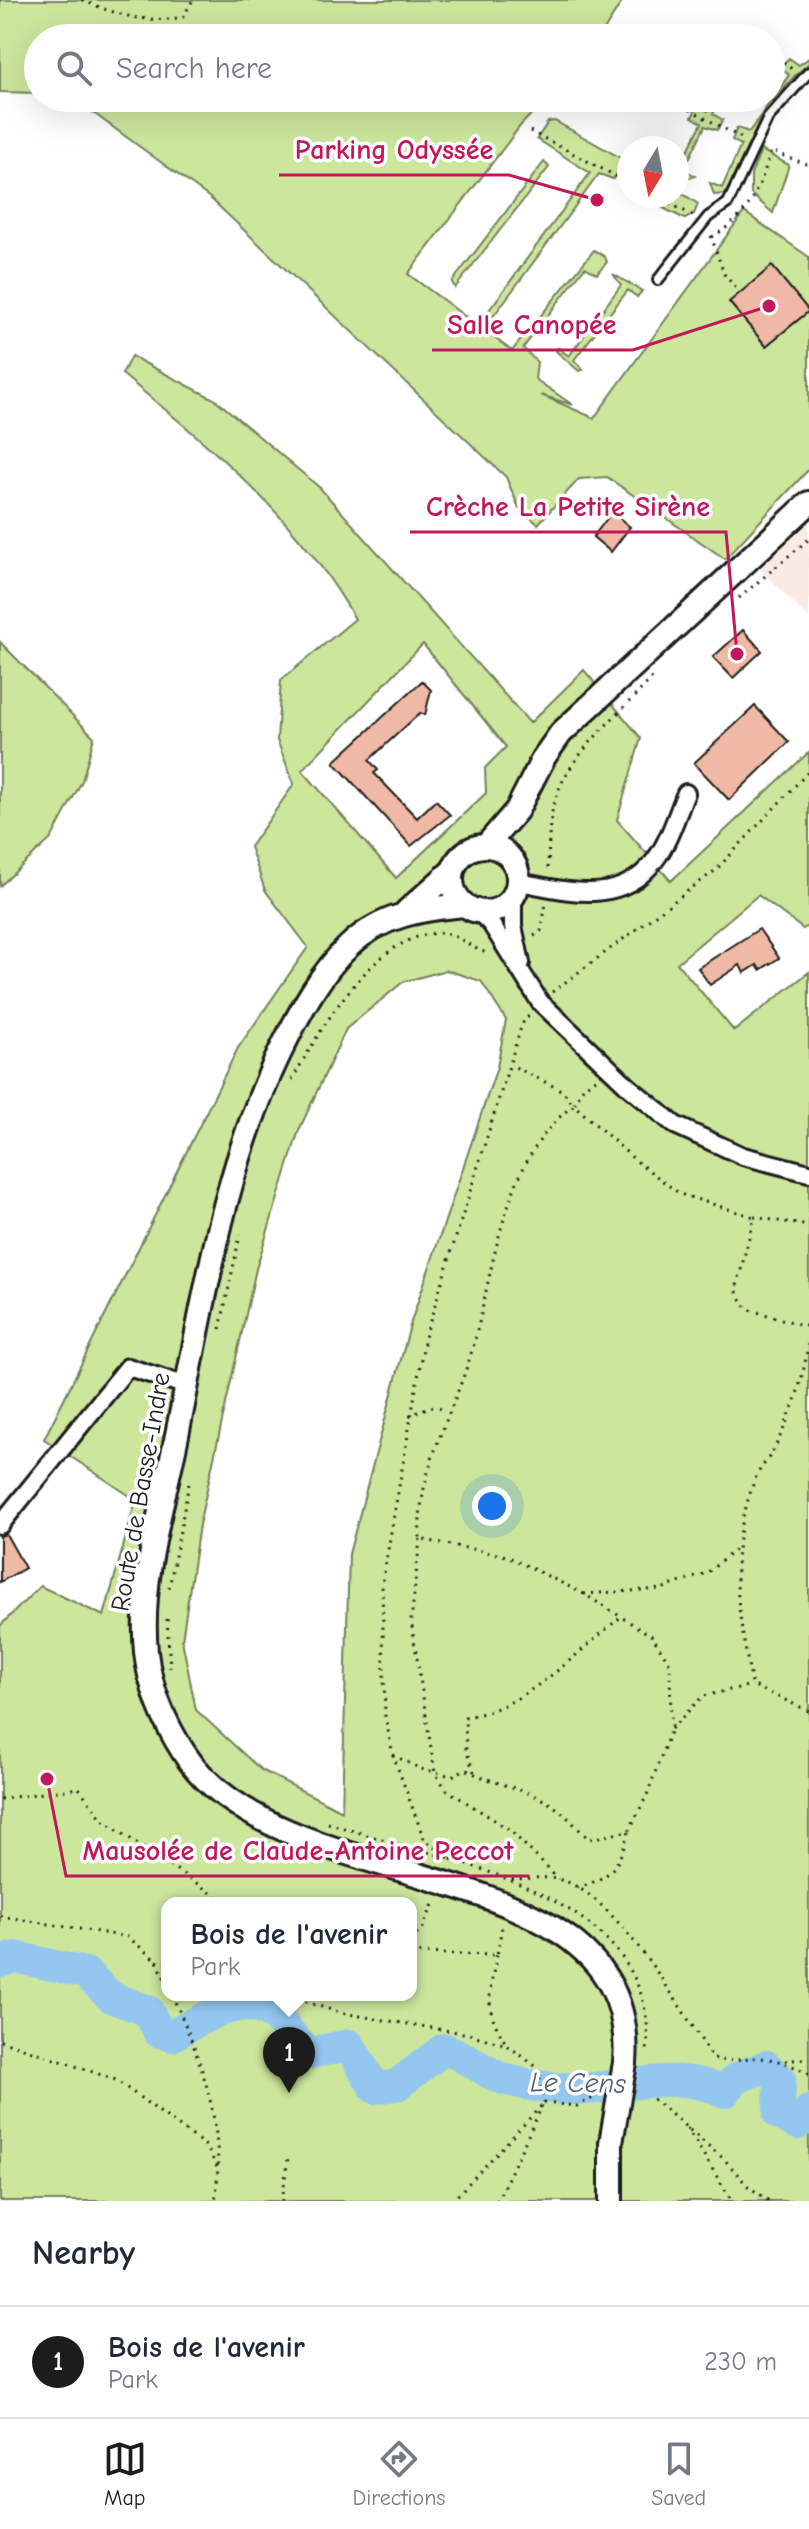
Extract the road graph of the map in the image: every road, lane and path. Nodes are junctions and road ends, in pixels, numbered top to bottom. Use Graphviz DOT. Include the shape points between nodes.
graph roads {
  1 [pos="82,0"];
  2 [pos="193,0"];
  3 [pos="785,61"];
  4 [pos="805,75"];
  5 [pos="785,98"];
  6 [pos="695,112"];
  7 [pos="773,112"];
  8 [pos="530,131"];
  9 [pos="754,144"];
  10 [pos="809,165"];
  11 [pos="617,177"];
  12 [pos="679,208"];
  13 [pos="704,221"];
  14 [pos="712,237"];
  15 [pos="658,280"];
  16 [pos="740,293"];
  17 [pos="809,503"];
  18 [pos="809,539"];
  19 [pos="739,598"];
  20 [pos="659,671"];
  21 [pos="809,771"];
  22 [pos="686,793"];
  23 [pos="517,810"];
  24 [pos="486,846"];
  25 [pos="453,870"];
  26 [pos="515,881"];
  27 [pos="547,887"];
  28 [pos="471,908"];
  29 [pos="403,914"];
  30 [pos="511,948"];
  31 [pos="547,982"];
  32 [pos="547,997"];
  33 [pos="510,1065"];
  34 [pos="612,1071"];
  35 [pos="289,1085"];
  36 [pos="574,1105"];
  37 [pos="809,1173"];
  38 [pos="754,1217"];
  39 [pos="809,1226"];
  40 [pos="241,1230"];
  41 [pos="809,1327"];
  42 [pos="219,1335"];
  43 [pos="809,1336"];
  44 [pos="187,1386"];
  45 [pos="448,1408"];
  46 [pos="409,1416"];
  47 [pos="192,1469"];
  48 [pos="0,1525"];
  49 [pos="420,1539"];
  50 [pos="736,1549"];
  51 [pos="169,1589"];
  52 [pos="584,1594"];
  53 [pos="621,1617"];
  54 [pos="167,1619"];
  55 [pos="171,1680"];
  56 [pos="752,1685"];
  57 [pos="809,1711"];
  58 [pos="671,1729"];
  59 [pos="393,1755"];
  60 [pos="435,1773"];
  61 [pos="474,1774"];
  62 [pos="0,1799"];
  63 [pos="319,1819"];
  64 [pos="629,1831"];
  65 [pos="452,1861"];
  66 [pos="510,1879"];
  67 [pos="558,1879"];
  68 [pos="437,1882"];
  69 [pos="575,1888"];
  70 [pos="217,1897"];
  71 [pos="0,1916"];
  72 [pos="503,1923"];
  73 [pos="417,1932"];
  74 [pos="417,1953"];
  75 [pos="497,1955"];
  76 [pos="157,1961"];
  77 [pos="161,1962"];
  78 [pos="161,1970"];
  79 [pos="175,2001"];
  80 [pos="302,2001"];
  81 [pos="0,2040"];
  82 [pos="507,2045"];
  83 [pos="647,2052"];
  84 [pos="809,2058"];
  85 [pos="783,2061"];
  86 [pos="809,2074"];
  87 [pos="611,2099"];
  88 [pos="653,2099"];
  89 [pos="544,2103"];
  90 [pos="685,2125"];
  91 [pos="288,2158"];
  92 [pos="219,2171"];
  93 [pos="215,2201"];
  94 [pos="282,2201"];
  95 [pos="452,2201"];
  96 [pos="497,2201"];
  97 [pos="611,2201"];
  98 [pos="732,2201"];
  99 [pos="769,2201"];
  1 -- 2 [label="path" via="154,22 183,17"];
  3 -- 4 [label="path"];
  4 -- 5 [label="lane"];
  6 -- 9 [label="path"];
  7 -- 9 [label="lane"];
  8 -- 11 [label="path"];
  9 -- 13 [label="lane" via="728,203"];
  10 -- 14 [label="path" via="771,151 756,196"];
  12 -- 13 [label="path"];
  13 -- 14 [label="path"];
  13 -- 15 [label="lane"];
  14 -- 16 [label="path" via="724,274"];
  17 -- 23 [label="main road" via="561,733"];
  18 -- 19 [label="path"];
  20 -- 27 [label="path" via="573,765 560,787 550,830"];
  21 -- 32 [label="path" via="716,870"];
  22 -- 27 [label="street" via="656,859 627,885 588,894"];
  23 -- 24 [label="main road"];
  23 -- 26 [label="main road"];
  24 -- 25 [label="main road" via="461,853"];
  24 -- 26 [label="main road" via="498,848"];
  25 -- 28 [label="main road" via="456,893"];
  25 -- 29 [label="main road, Route de Basse-Indre"];
  26 -- 27 [label="street"];
  26 -- 28 [label="main road" via="497,910"];
  26 -- 30 [label="street"];
  27 -- 30 [label="path" via="541,931"];
  28 -- 29 [label="main road, Route de Basse-Indre"];
  28 -- 30 [label="street"];
  29 -- 44 [label="main road, Route de Basse-Indre" via="349,945 321,980 256,1103 221,1220"];
  30 -- 32 [label="street" via="526,980"];
  30 -- 35 [label="path" via="487,954 457,936 439,933 389,953 371,966 328,1020"];
  31 -- 32 [label="path"];
  32 -- 33 [label="path" via="522,1024"];
  32 -- 34 [label="street"];
  33 -- 36 [label="path" via="563,1091"];
  33 -- 46 [label="path" via="425,1337"];
  34 -- 36 [label="path" via="584,1086"];
  34 -- 37 [label="street" via="675,1125 743,1156"];
  36 -- 38 [label="path" via="680,1194"];
  36 -- 45 [label="path" via="556,1119 518,1181 495,1240 472,1349"];
  38 -- 39 [label="path"];
  38 -- 41 [label="path" via="736,1290 747,1309"];
  40 -- 42 [label="path"];
  43 -- 50 [label="path" via="806,1373 774,1449 756,1477"];
  44 -- 48 [label="street" via="128,1367"];
  44 -- 68 [label="main road, Route de Basse-Indre" via="151,1560 145,1621 150,1676 161,1714 185,1755 233,1804 308,1842"];
  45 -- 46 [label="path" via="429,1407"];
  45 -- 49 [label="path" via="418,1513"];
  46 -- 59 [label="path" via="382,1584 385,1716"];
  47 -- 51 [label="path"];
  49 -- 52 [label="path" via="507,1556"];
  49 -- 60 [label="path" via="411,1621"];
  50 -- 52 [label="path" via="707,1573 661,1589"];
  50 -- 56 [label="path" via="735,1592"];
  52 -- 53 [label="path"];
  53 -- 58 [label="path" via="652,1636 670,1664"];
  53 -- 61 [label="path" via="489,1714 465,1717 466,1750"];
  54 -- 55 [label="path"];
  56 -- 57 [label="path"];
  56 -- 58 [label="path" via="703,1696"];
  58 -- 64 [label="path"];
  59 -- 60 [label="path"];
  59 -- 65 [label="path" via="424,1839"];
  60 -- 61 [label="path" via="452,1776 465,1769"];
  60 -- 67 [label="path" via="447,1790 510,1830"];
  61 -- 64 [label="path" via="552,1805 589,1839"];
  62 -- 70 [label="path" via="79,1788 104,1821"];
  63 -- 65 [label="path"];
  64 -- 69 [label="path" via="620,1862 602,1880"];
  65 -- 66 [label="path"];
  66 -- 67 [label="path"];
  66 -- 83 [label="path" via="586,1918 620,1953 645,2003"];
  67 -- 69 [label="path"];
  68 -- 73 [label="path" via="432,1912"];
  68 -- 87 [label="main road, Route de Basse-Indre, bridge" via="532,1914 570,1935 598,1962 616,1993 624,2026 625,2063"];
  69 -- 85 [label="path" via="607,1906 677,1999 713,2058 728,2063 755,2057"];
  71 -- 76 [label="path" via="128,1937"];
  72 -- 75 [label="path"];
  74 -- 75 [label="path"];
  75 -- 82 [label="path" via="489,1995 491,2020"];
  76 -- 77 [label="path"];
  76 -- 78 [label="path"];
  79 -- 92 [label="path" via="205,2073"];
  80 -- 82 [label="path"];
  81 -- 92 [label="path" via="116,2080 206,2146"];
  82 -- 89 [label="path" via="538,2068"];
  84 -- 85 [label="path"];
  85 -- 86 [label="path"];
  87 -- 89 [label="path" via="577,2106"];
  87 -- 97 [label="main road, Route de Basse-Indre"];
  88 -- 90 [label="path"];
  89 -- 95 [label="path"];
  89 -- 96 [label="path"];
  90 -- 98 [label="path"];
  90 -- 99 [label="path"];
  91 -- 94 [label="path"];
  92 -- 93 [label="path"];
}
